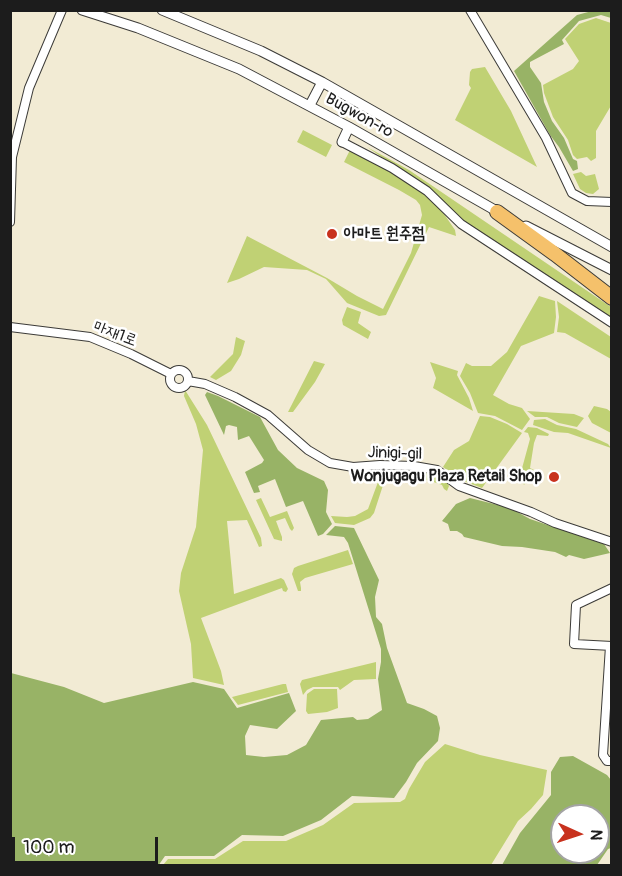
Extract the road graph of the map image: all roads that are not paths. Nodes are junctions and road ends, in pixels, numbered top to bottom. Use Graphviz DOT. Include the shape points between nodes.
graph roads {
  1 [pos="62,10"];
  2 [pos="82,10"];
  3 [pos="162,10"];
  4 [pos="470,10"];
  5 [pos="322,82"];
  6 [pos="310,105"];
  7 [pos="349,127"];
  8 [pos="342,142"];
  9 [pos="612,202"];
  10 [pos="497,212"];
  11 [pos="10,222"];
  12 [pos="612,247"];
  13 [pos="612,270"];
  14 [pos="612,298"];
  15 [pos="612,323"];
  16 [pos="10,327"];
  17 [pos="171,374"];
  18 [pos="188,381"];
  19 [pos="612,542"];
  20 [pos="612,588"];
  21 [pos="611,646"];
  22 [pos="612,761"];
  1 -- 11 [label="street" via="29,88 12,157"];
  2 -- 6 [label="street, Bugwon-ro" via="204,54"];
  3 -- 5 [label="street, Bugwon-ro" via="261,51"];
  4 -- 9 [label="street" via="546,138 572,193 587,201"];
  5 -- 6 [label="street"];
  5 -- 12 [label="street, Bugwon-ro"];
  6 -- 7 [label="street, Bugwon-ro"];
  7 -- 8 [label="street"];
  7 -- 10 [label="street, Bugwon-ro"];
  8 -- 15 [label="street" via="427,191 460,224"];
  10 -- 13 [label="street, Bugwon-ro"];
  10 -- 14 [label="highway"];
  16 -- 17 [label="street, 마재1로" via="90,337"];
  17 -- 18 [label="street" via="182,370"];
  17 -- 18 [label="street" via="174,388 183,388"];
  18 -- 19 [label="street, Jinigi-gil" via="205,384 268,415 308,450 330,463 437,470 459,486"];
  20 -- 21 [label="street" via="576,605 574,644"];
  21 -- 22 [label="street" via="603,755"];
}
